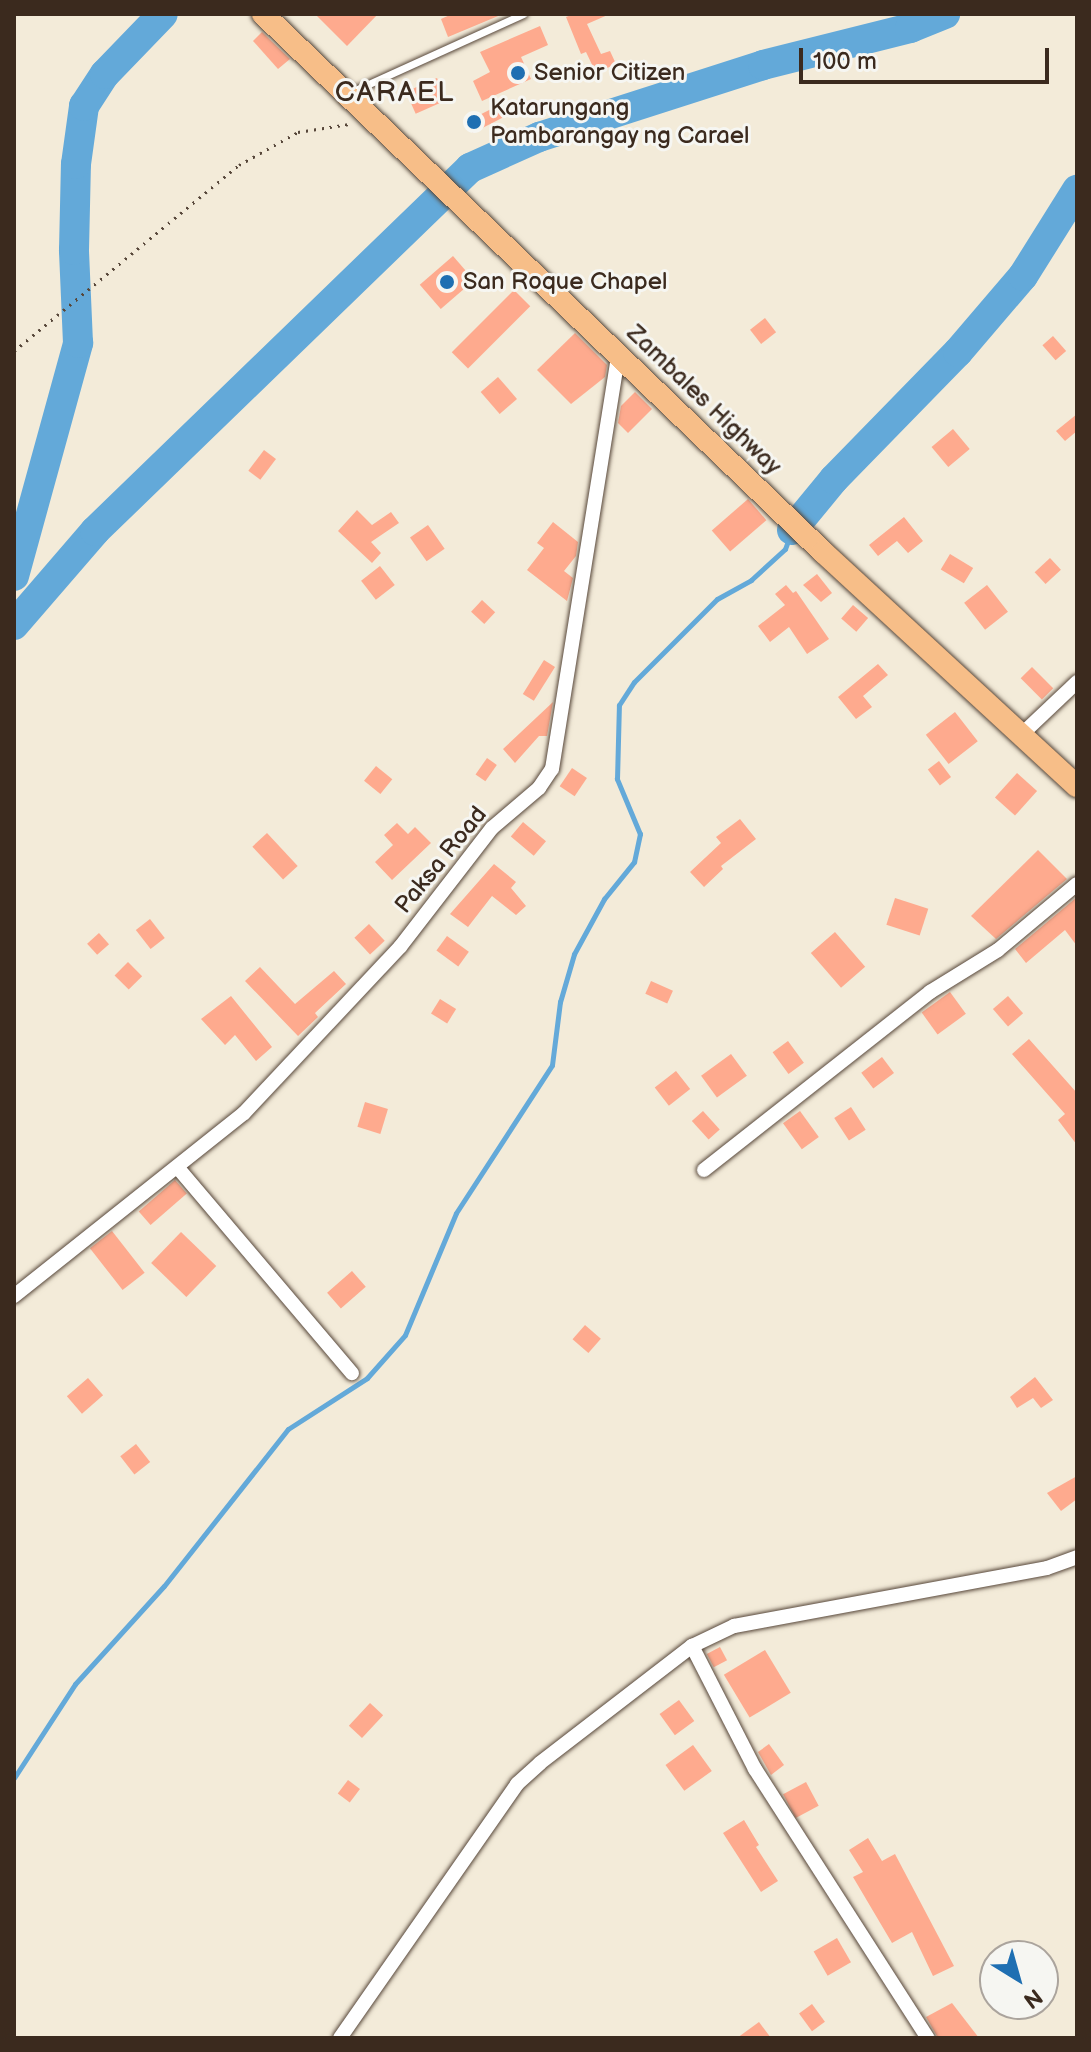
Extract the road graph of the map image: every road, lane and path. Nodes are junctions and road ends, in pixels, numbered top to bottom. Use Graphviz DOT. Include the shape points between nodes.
graph roads {
  1 [pos="523,14"];
  2 [pos="271,18"];
  3 [pos="349,93"];
  4 [pos="376,120"];
  5 [pos="14,351"];
  6 [pos="619,353"];
  7 [pos="1077,682"];
  8 [pos="1022,734"];
  9 [pos="1077,786"];
  10 [pos="1077,884"];
  11 [pos="178,1168"];
  12 [pos="704,1170"];
  13 [pos="15,1294"];
  14 [pos="352,1373"];
  15 [pos="1077,1557"];
  16 [pos="692,1646"];
  17 [pos="340,2038"];
  18 [pos="928,2038"];
  1 -- 3 [label="lane"];
  2 -- 3 [label="main road, Zambales Highway"];
  3 -- 4 [label="main road, Zambales Highway"];
  4 -- 5 [label="path" via="298,132 239,165"];
  4 -- 6 [label="main road, Zambales Highway"];
  6 -- 8 [label="main road, Zambales Highway" via="823,552"];
  6 -- 11 [label="street, Paksa Road" via="552,769 539,788 492,828 400,947 244,1113"];
  7 -- 8 [label="street"];
  8 -- 9 [label="main road, Zambales Highway"];
  10 -- 12 [label="street" via="998,950 930,992"];
  11 -- 13 [label="street, Paksa Road"];
  11 -- 14 [label="street"];
  15 -- 16 [label="street" via="1032,1571 734,1626"];
  16 -- 17 [label="street" via="517,1784"];
  16 -- 18 [label="street" via="755,1769"];
}
